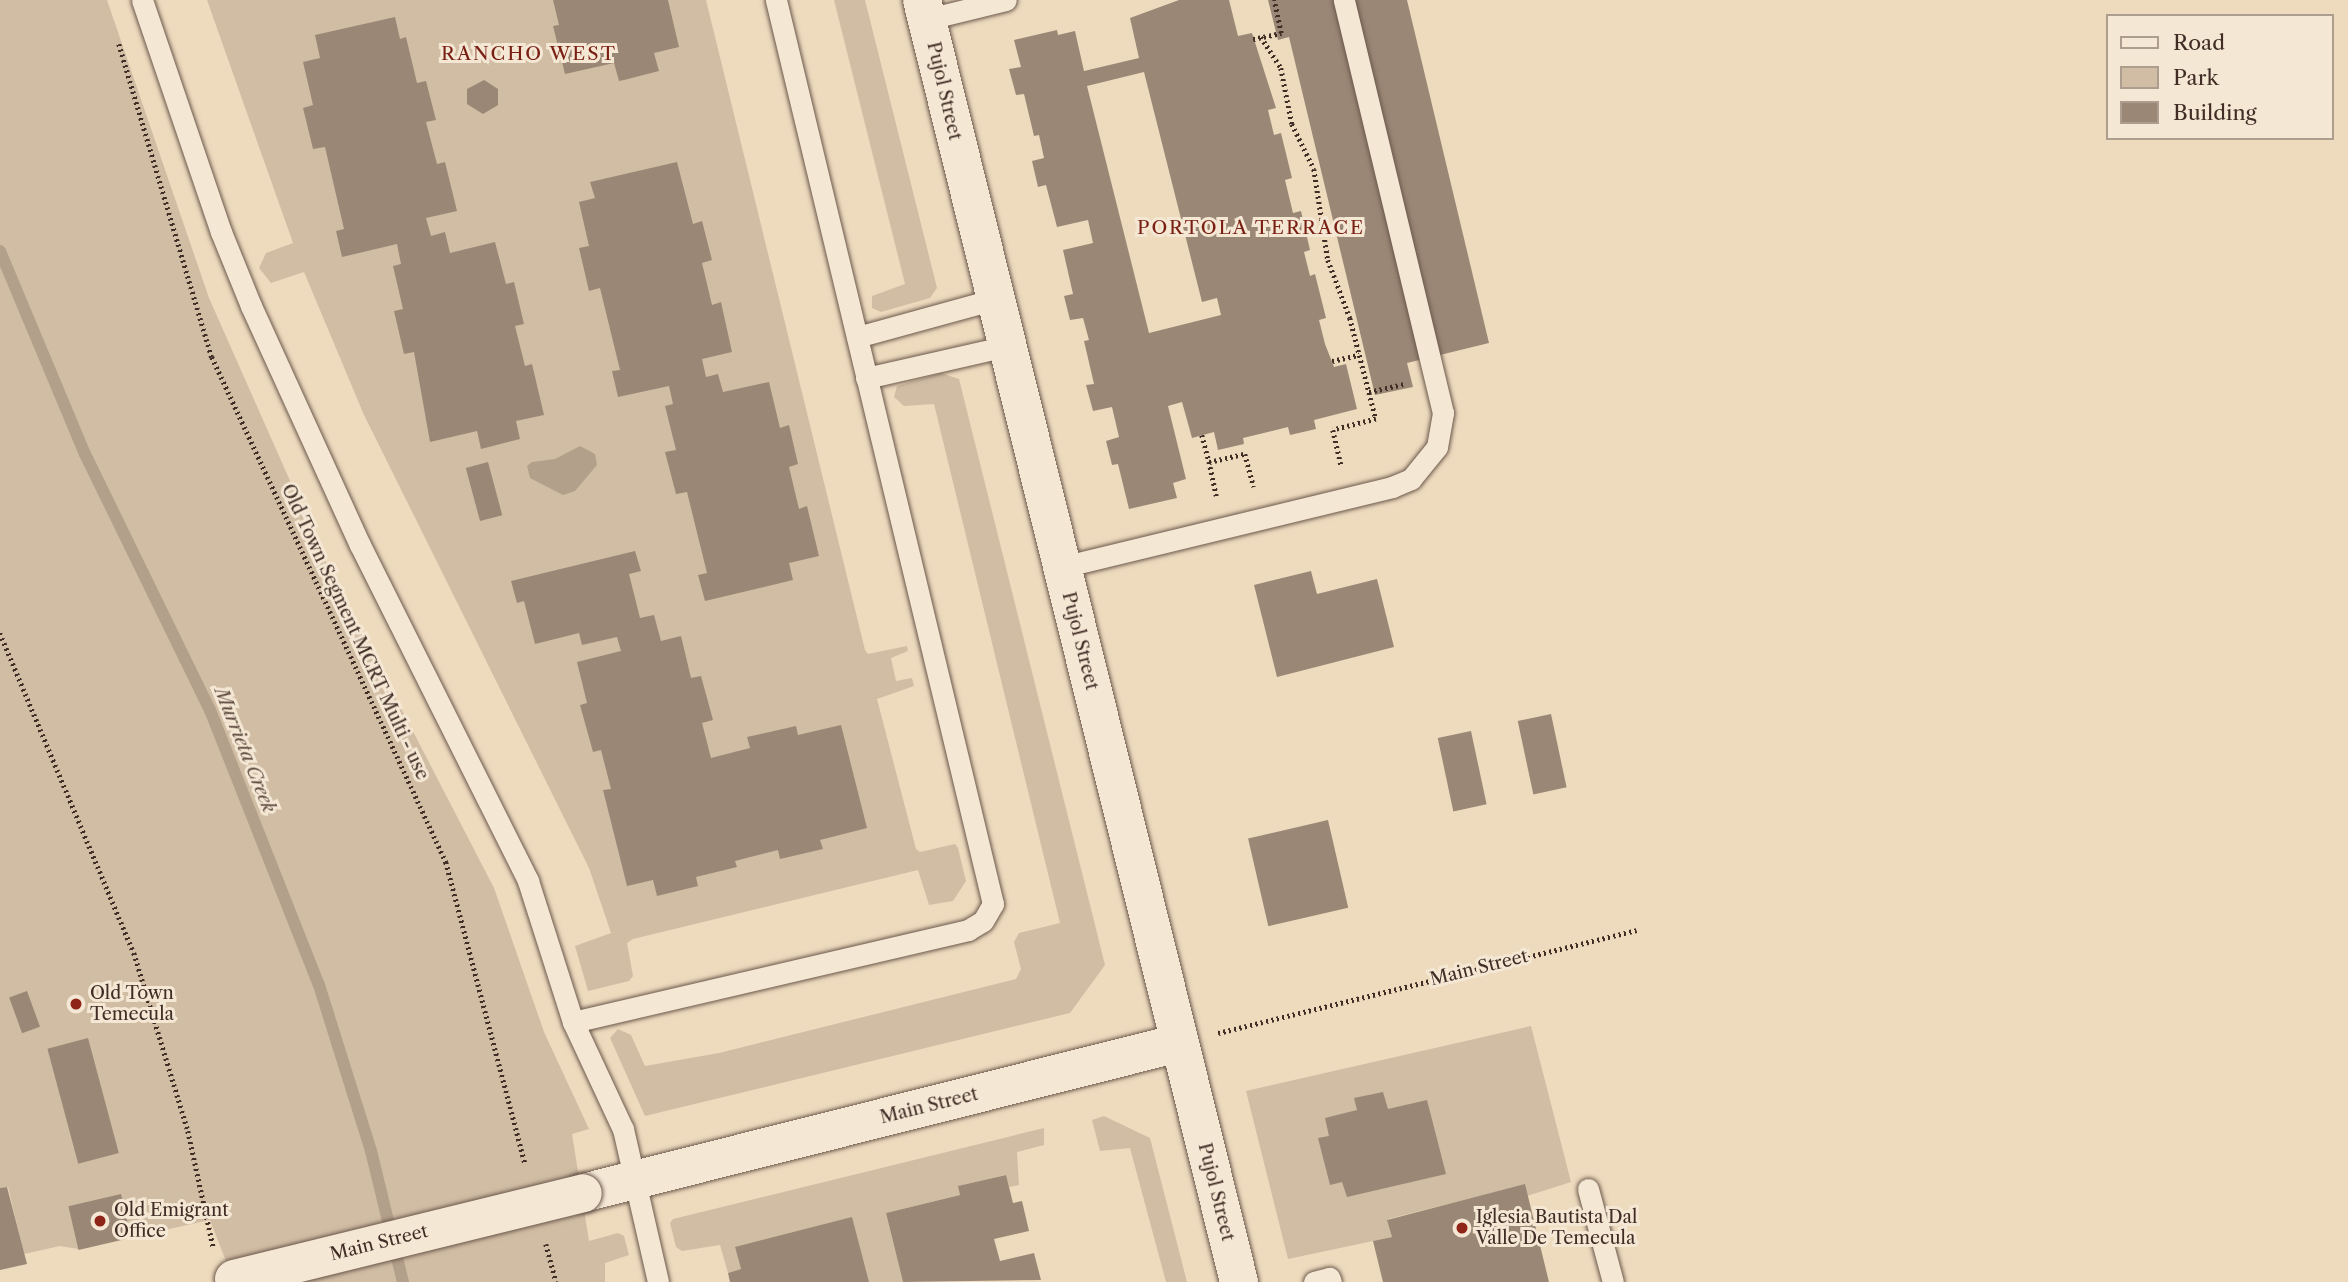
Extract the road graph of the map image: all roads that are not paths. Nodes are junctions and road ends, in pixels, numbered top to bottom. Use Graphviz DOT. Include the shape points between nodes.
graph roads {
  1 [pos="142,0"];
  2 [pos="776,0"];
  3 [pos="1006,0"];
  4 [pos="1344,0"];
  5 [pos="925,10"];
  6 [pos="996,299"];
  7 [pos="857,337"];
  8 [pos="1007,346"];
  9 [pos="866,377"];
  10 [pos="1062,566"];
  11 [pos="573,1022"];
  12 [pos="1179,1043"];
  13 [pos="633,1180"];
  14 [pos="1588,1189"];
  15 [pos="224,1273"];
  16 [pos="658,1282"];
  17 [pos="1239,1282"];
  18 [pos="1314,1282"];
  19 [pos="1331,1282"];
  20 [pos="1613,1282"];
  1 -- 11 [label="lane" via="251,306 332,487 528,881"];
  2 -- 7 [label="lane"];
  3 -- 5 [label="lane"];
  4 -- 10 [label="lane" via="1432,365 1443,432 1437,447 1411,480"];
  5 -- 6 [label="street, Pujol Street"];
  6 -- 7 [label="lane"];
  6 -- 8 [label="street, Pujol Street"];
  7 -- 9 [label="lane"];
  8 -- 9 [label="lane"];
  8 -- 10 [label="street, Pujol Street"];
  9 -- 11 [label="lane" via="993,904 983,921 968,930"];
  10 -- 12 [label="street, Pujol Street"];
  11 -- 13 [label="lane" via="623,1129"];
  12 -- 13 [label="street, Main Street"];
  12 -- 17 [label="street, Pujol Street"];
  13 -- 15 [label="street, Main Street, bridge"];
  13 -- 16 [label="lane"];
  14 -- 20 [label="lane"];
  18 -- 19 [label="lane" via="1329,1278"];
}
